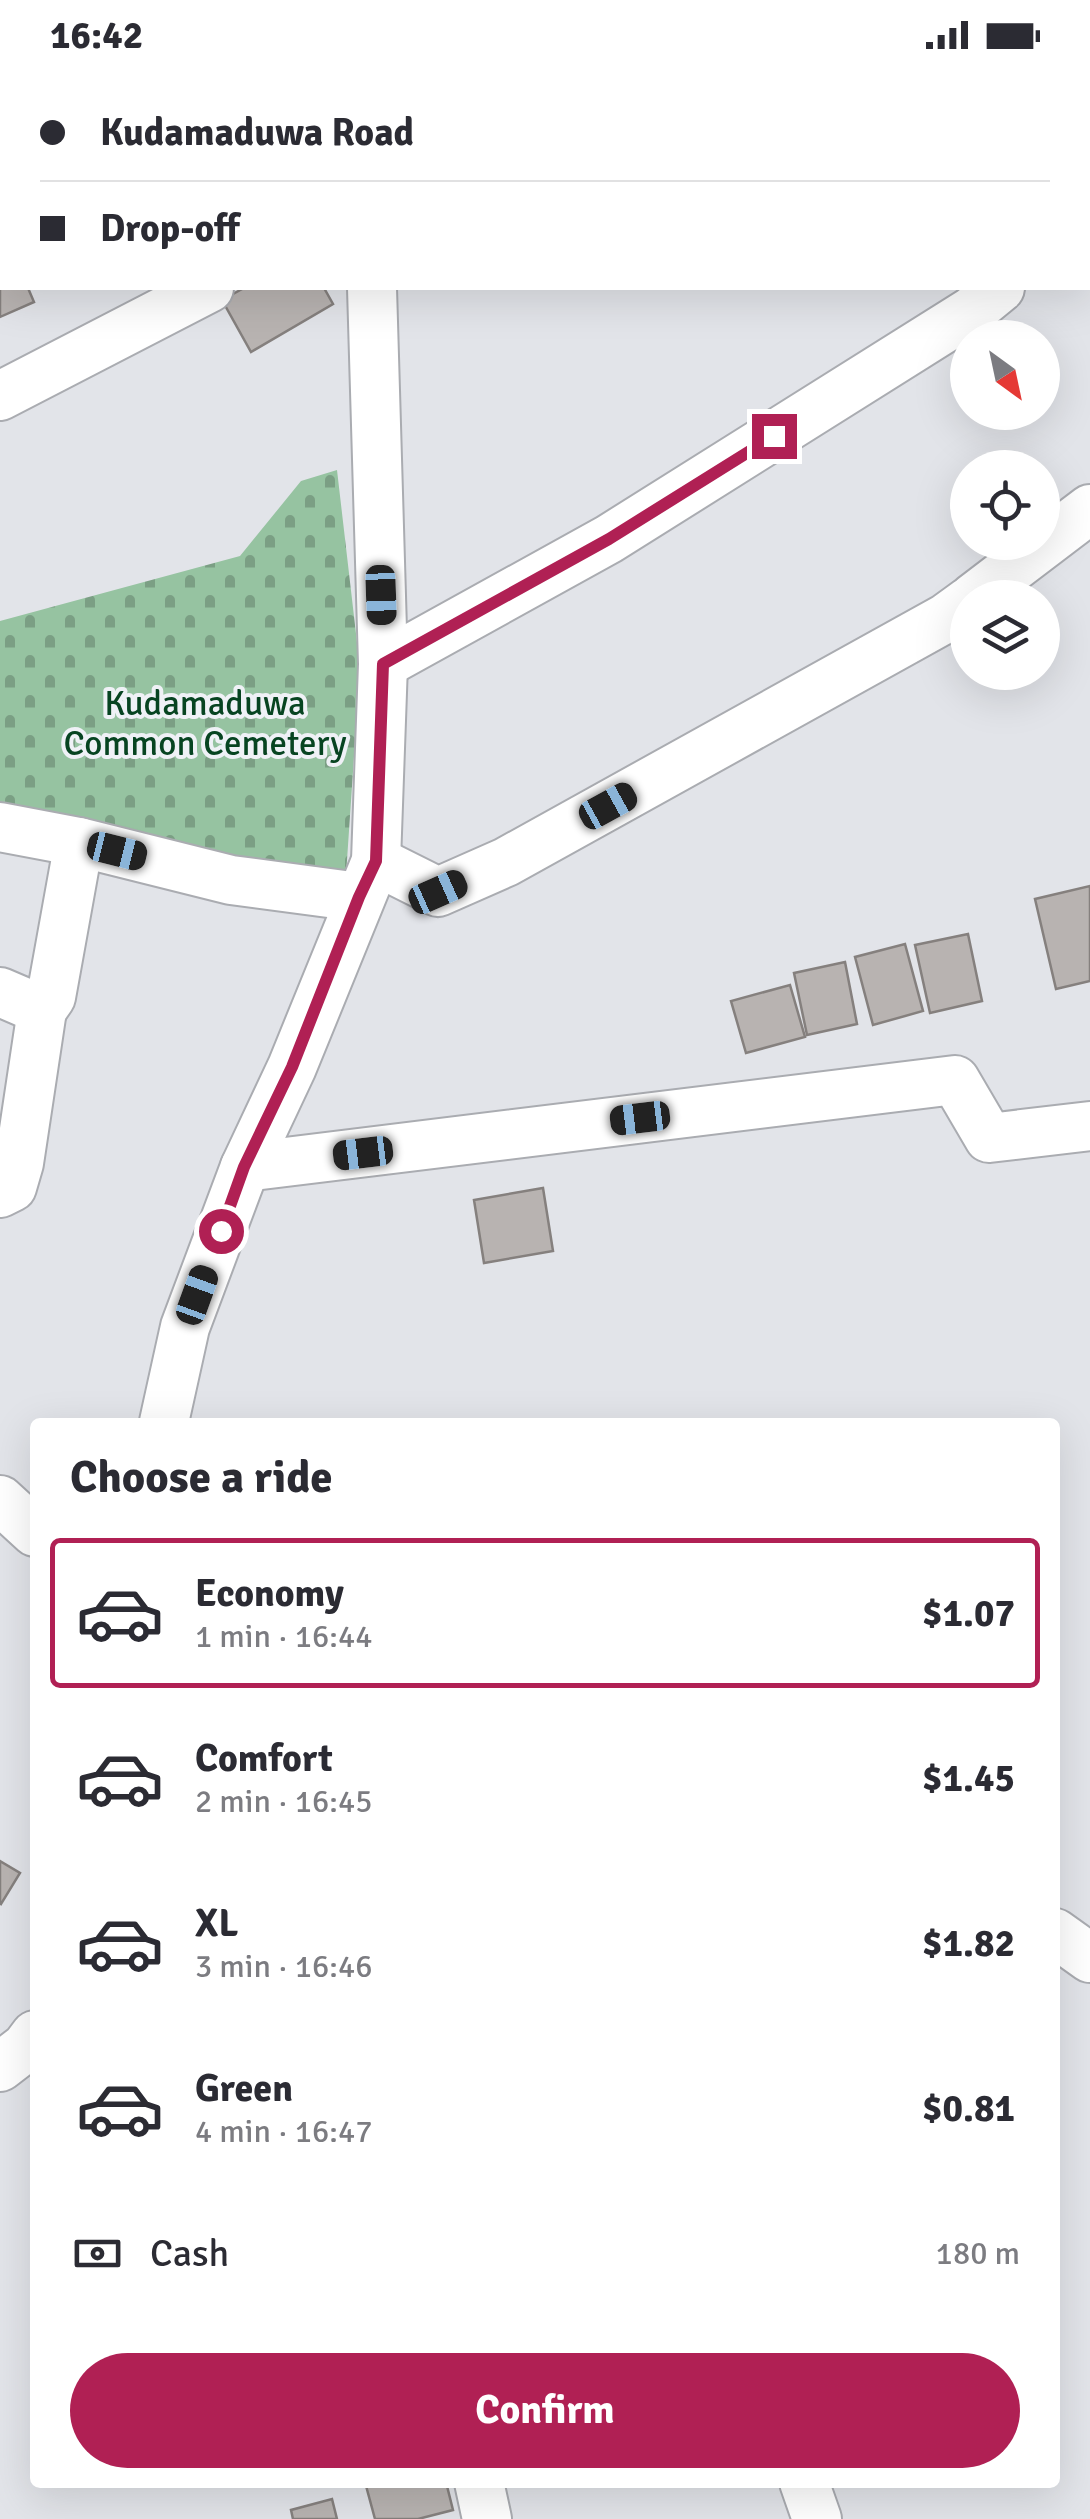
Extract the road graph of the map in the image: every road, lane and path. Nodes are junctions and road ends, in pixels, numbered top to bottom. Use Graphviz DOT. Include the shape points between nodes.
graph roads {
  1 [pos="206,290"];
  2 [pos="372,290"];
  3 [pos="998,290"];
  4 [pos="0,396"];
  5 [pos="1090,509"];
  6 [pos="996,580"];
  7 [pos="950,615"];
  8 [pos="383,664"];
  9 [pos="0,828"];
  10 [pos="79,842"];
  11 [pos="368,879"];
  12 [pos="21,1001"];
  13 [pos="1090,1126"];
  14 [pos="244,1167"];
  15 [pos="0,1194"];
  16 [pos="165,1418"];
  17 [pos="0,1500"];
  18 [pos="30,1527"];
  19 [pos="1060,1937"];
  20 [pos="1090,1958"];
  21 [pos="30,2042"];
  22 [pos="0,2067"];
  23 [pos="480,2488"];
  24 [pos="806,2488"];
  25 [pos="488,2519"];
  26 [pos="817,2519"];
  1 -- 4 [label="street"];
  2 -- 8 [label="street"];
  3 -- 8 [label="street" via="609,539"];
  5 -- 6 [label="street"];
  7 -- 11 [label="street" via="506,862 438,892"];
  8 -- 11 [label="street"];
  9 -- 10 [label="street"];
  10 -- 11 [label="street" via="231,880"];
  10 -- 12 [label="street" via="51,997"];
  11 -- 14 [label="street"];
  12 -- 15 [label="street" via="19,1163 12,1186"];
  13 -- 14 [label="street" via="989,1138 956,1080"];
  14 -- 16 [label="street" via="185,1327"];
  17 -- 18 [label="street"];
  19 -- 20 [label="street"];
  21 -- 22 [label="street"];
  23 -- 25 [label="street"];
  24 -- 26 [label="street"];
}
